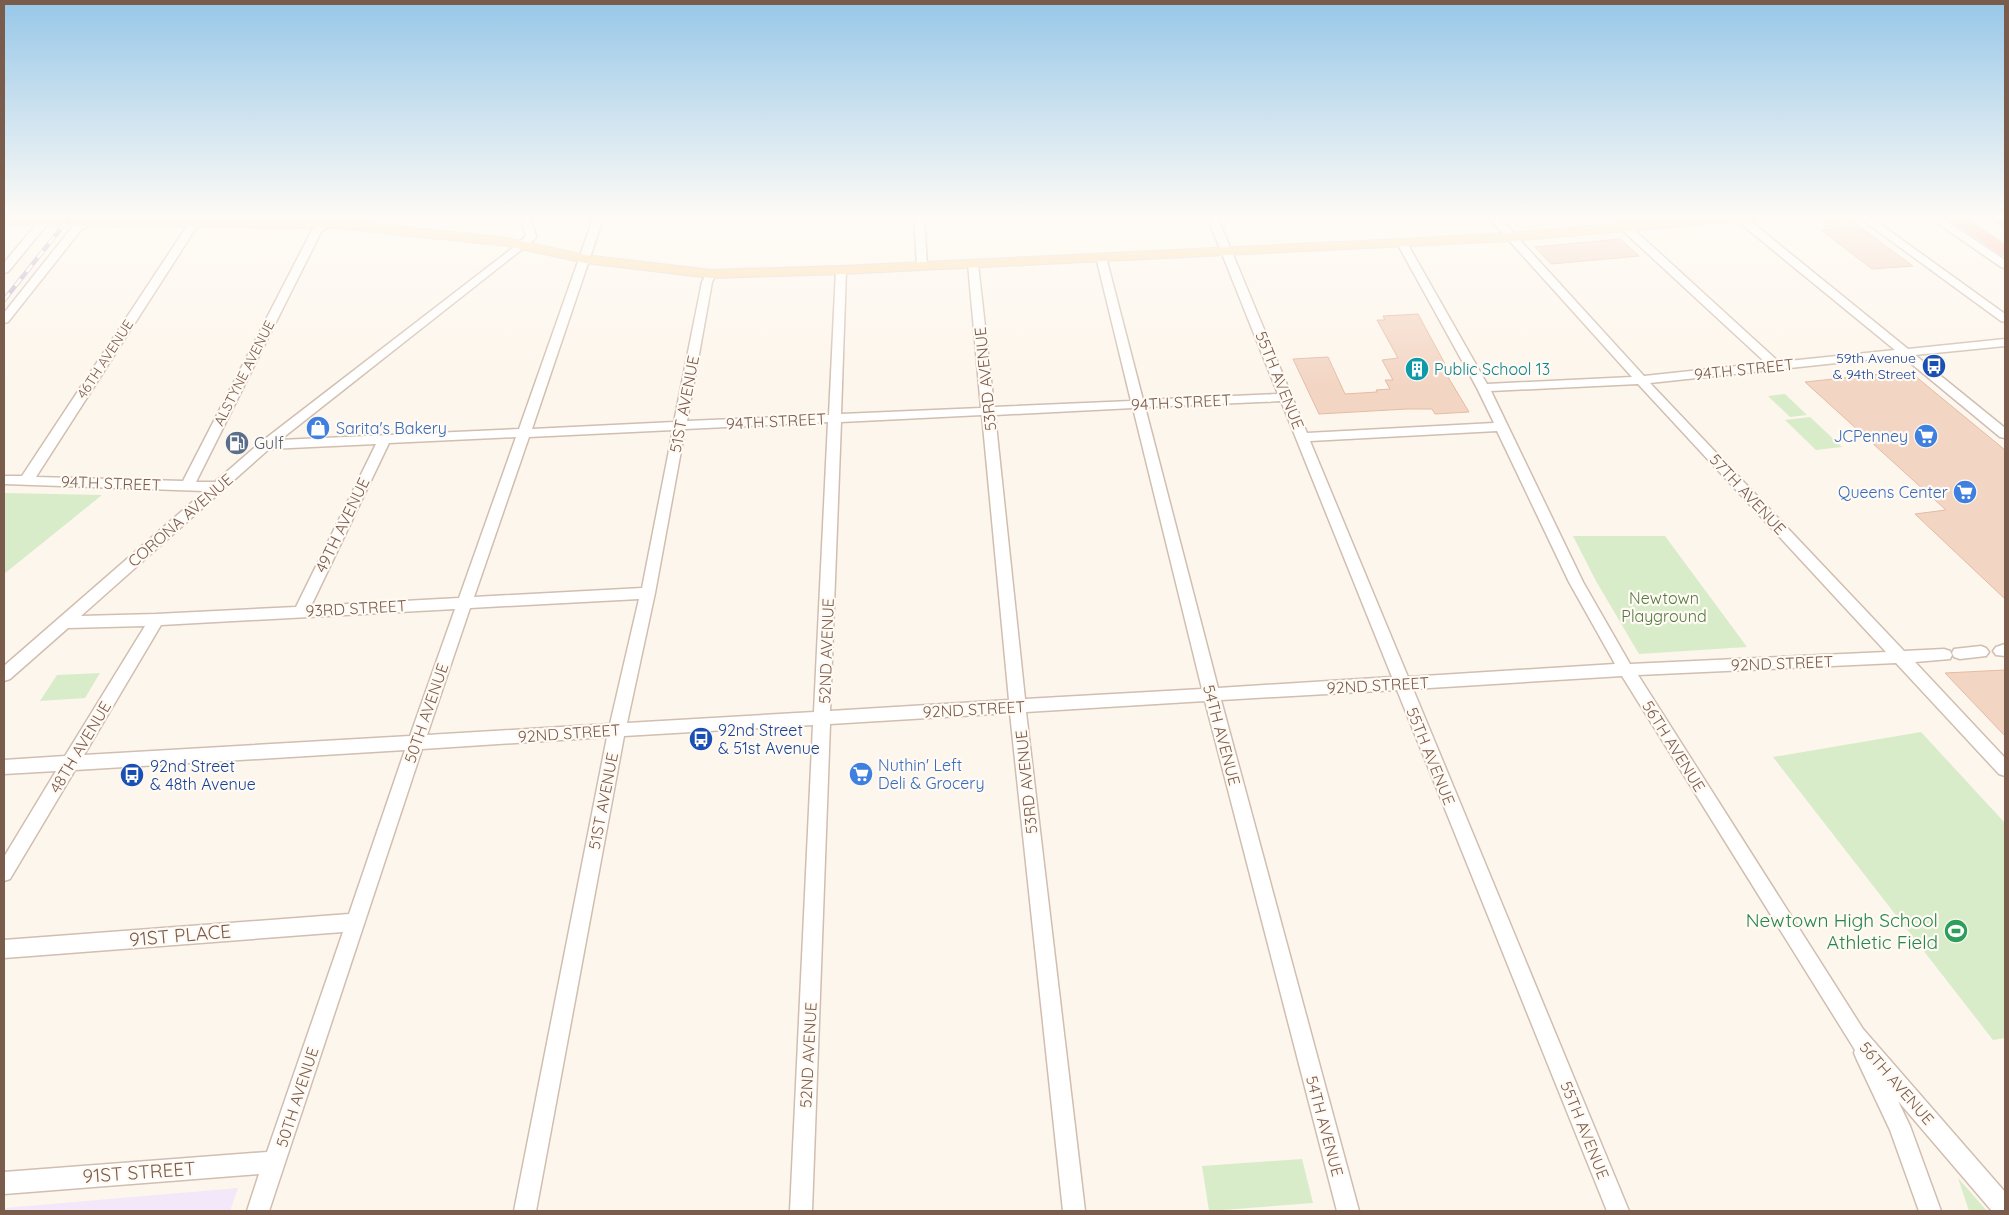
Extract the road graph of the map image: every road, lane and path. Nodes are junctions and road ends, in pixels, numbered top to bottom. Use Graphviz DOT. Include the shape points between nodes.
graph roads {
  1 [pos="42,273"];
  2 [pos="162,273"];
  3 [pos="294,273"];
  4 [pos="486,273"];
  5 [pos="579,273"];
  6 [pos="700,273"];
  7 [pos="753,273"];
  8 [pos="841,273"];
  9 [pos="974,273"];
  10 [pos="1105,273"];
  11 [pos="1236,273"];
  12 [pos="1418,273"];
  13 [pos="1543,273"];
  14 [pos="1675,273"];
  15 [pos="1811,273"];
  16 [pos="1941,273"];
  17 [pos="711,274"];
  18 [pos="2005,319"];
  19 [pos="4,320"];
  20 [pos="2005,342"];
  21 [pos="1906,352"];
  22 [pos="1776,366"];
  23 [pos="1641,380"];
  24 [pos="1482,388"];
  25 [pos="1287,397"];
  26 [pos="1139,404"];
  27 [pos="988,411"];
  28 [pos="836,418"];
  29 [pos="681,425"];
  30 [pos="1502,427"];
  31 [pos="525,433"];
  32 [pos="2005,434"];
  33 [pos="1303,437"];
  34 [pos="384,440"];
  35 [pos="266,444"];
  36 [pos="4,480"];
  37 [pos="26,481"];
  38 [pos="187,486"];
  39 [pos="218,487"];
  40 [pos="648,592"];
  41 [pos="465,602"];
  42 [pos="301,611"];
  43 [pos="156,620"];
  44 [pos="63,622"];
  45 [pos="1981,652"];
  46 [pos="1960,653"];
  47 [pos="1944,655"];
  48 [pos="1901,658"];
  49 [pos="1626,670"];
  50 [pos="4,674"];
  51 [pos="1402,684"];
  52 [pos="1212,694"];
  53 [pos="1017,707"];
  54 [pos="823,718"];
  55 [pos="617,730"];
  56 [pos="416,743"];
  57 [pos="70,764"];
  58 [pos="4,767"];
  59 [pos="2005,770"];
  60 [pos="4,874"];
  61 [pos="355,922"];
  62 [pos="4,949"];
  63 [pos="1856,1036"];
  64 [pos="275,1162"];
  65 [pos="4,1183"];
  66 [pos="2005,1210"];
  67 [pos="258,1211"];
  68 [pos="525,1211"];
  69 [pos="801,1211"];
  70 [pos="1074,1211"];
  71 [pos="1348,1211"];
  72 [pos="1618,1211"];
  73 [pos="1930,1211"];
  1 -- 19 [label="street"];
  2 -- 37 [label="street, 46TH AVENUE"];
  3 -- 38 [label="street, ALSTYNE AVENUE"];
  4 -- 35 [label="street, CORONA AVENUE"];
  5 -- 31 [label="street, 50TH AVENUE"];
  6 -- 17 [label="main road"];
  7 -- 17 [label="main road"];
  8 -- 28 [label="street, 52ND AVENUE"];
  9 -- 27 [label="street, 53RD AVENUE"];
  10 -- 26 [label="street, 54TH AVENUE"];
  11 -- 25 [label="street, 55TH AVENUE"];
  12 -- 24 [label="street, 56TH AVENUE"];
  13 -- 23 [label="street, 57TH AVENUE"];
  14 -- 22 [label="street"];
  15 -- 21 [label="street"];
  16 -- 18 [label="street"];
  17 -- 29 [label="street, 51ST AVENUE"];
  20 -- 21 [label="street, 94TH STREET"];
  21 -- 22 [label="street, 94TH STREET"];
  21 -- 32 [label="street"];
  22 -- 23 [label="street, 94TH STREET"];
  23 -- 24 [label="street, 94TH STREET"];
  23 -- 48 [label="street, 57TH AVENUE"];
  24 -- 30 [label="street, 56TH AVENUE"];
  25 -- 26 [label="street, 94TH STREET"];
  25 -- 33 [label="street, 55TH AVENUE"];
  26 -- 27 [label="street, 94TH STREET"];
  26 -- 52 [label="street, 54TH AVENUE"];
  27 -- 28 [label="street, 94TH STREET"];
  27 -- 53 [label="street, 53RD AVENUE"];
  28 -- 29 [label="street, 94TH STREET"];
  28 -- 54 [label="street, 52ND AVENUE"];
  29 -- 31 [label="street, 94TH STREET"];
  29 -- 40 [label="street, 51ST AVENUE"];
  30 -- 33 [label="street"];
  30 -- 49 [label="street, 56TH AVENUE" via="1576,582"];
  31 -- 34 [label="street, 94TH STREET"];
  31 -- 41 [label="street, 50TH AVENUE"];
  33 -- 51 [label="street, 55TH AVENUE"];
  34 -- 35 [label="street, 94TH STREET"];
  34 -- 42 [label="street, 49TH AVENUE"];
  35 -- 39 [label="street, CORONA AVENUE"];
  36 -- 37 [label="street, 94TH STREET"];
  37 -- 38 [label="street, 94TH STREET"];
  38 -- 39 [label="street, 94TH STREET"];
  39 -- 44 [label="street, CORONA AVENUE"];
  40 -- 41 [label="street, 93RD STREET"];
  40 -- 55 [label="street, 51ST AVENUE"];
  41 -- 42 [label="street, 93RD STREET"];
  41 -- 56 [label="street, 50TH AVENUE"];
  42 -- 43 [label="street, 93RD STREET"];
  43 -- 44 [label="street, 93RD STREET"];
  43 -- 57 [label="street, 48TH AVENUE"];
  44 -- 50 [label="street, CORONA AVENUE"];
  45 -- 46 [label="street"];
  47 -- 48 [label="street, 92ND STREET"];
  48 -- 49 [label="street, 92ND STREET"];
  48 -- 59 [label="street, 57TH AVENUE"];
  49 -- 51 [label="street, 92ND STREET"];
  49 -- 63 [label="street, 56TH AVENUE"];
  51 -- 52 [label="street, 92ND STREET"];
  51 -- 72 [label="street, 55TH AVENUE"];
  52 -- 53 [label="street, 92ND STREET"];
  52 -- 71 [label="street, 54TH AVENUE"];
  53 -- 54 [label="street, 92ND STREET"];
  53 -- 70 [label="street, 53RD AVENUE"];
  54 -- 55 [label="street, 92ND STREET"];
  54 -- 69 [label="street, 52ND AVENUE"];
  55 -- 56 [label="street, 92ND STREET"];
  55 -- 68 [label="street, 51ST AVENUE"];
  56 -- 57 [label="street, 92ND STREET"];
  56 -- 61 [label="street, 50TH AVENUE"];
  57 -- 58 [label="street, 92ND STREET"];
  57 -- 60 [label="street, 48TH AVENUE"];
  61 -- 62 [label="street, 91ST PLACE"];
  61 -- 64 [label="street, 50TH AVENUE"];
  63 -- 66 [label="street, 56TH AVENUE"];
  63 -- 73 [label="street" via="1899,1126"];
  64 -- 65 [label="street, 91ST STREET"];
  64 -- 67 [label="street, 50TH AVENUE"];
}
